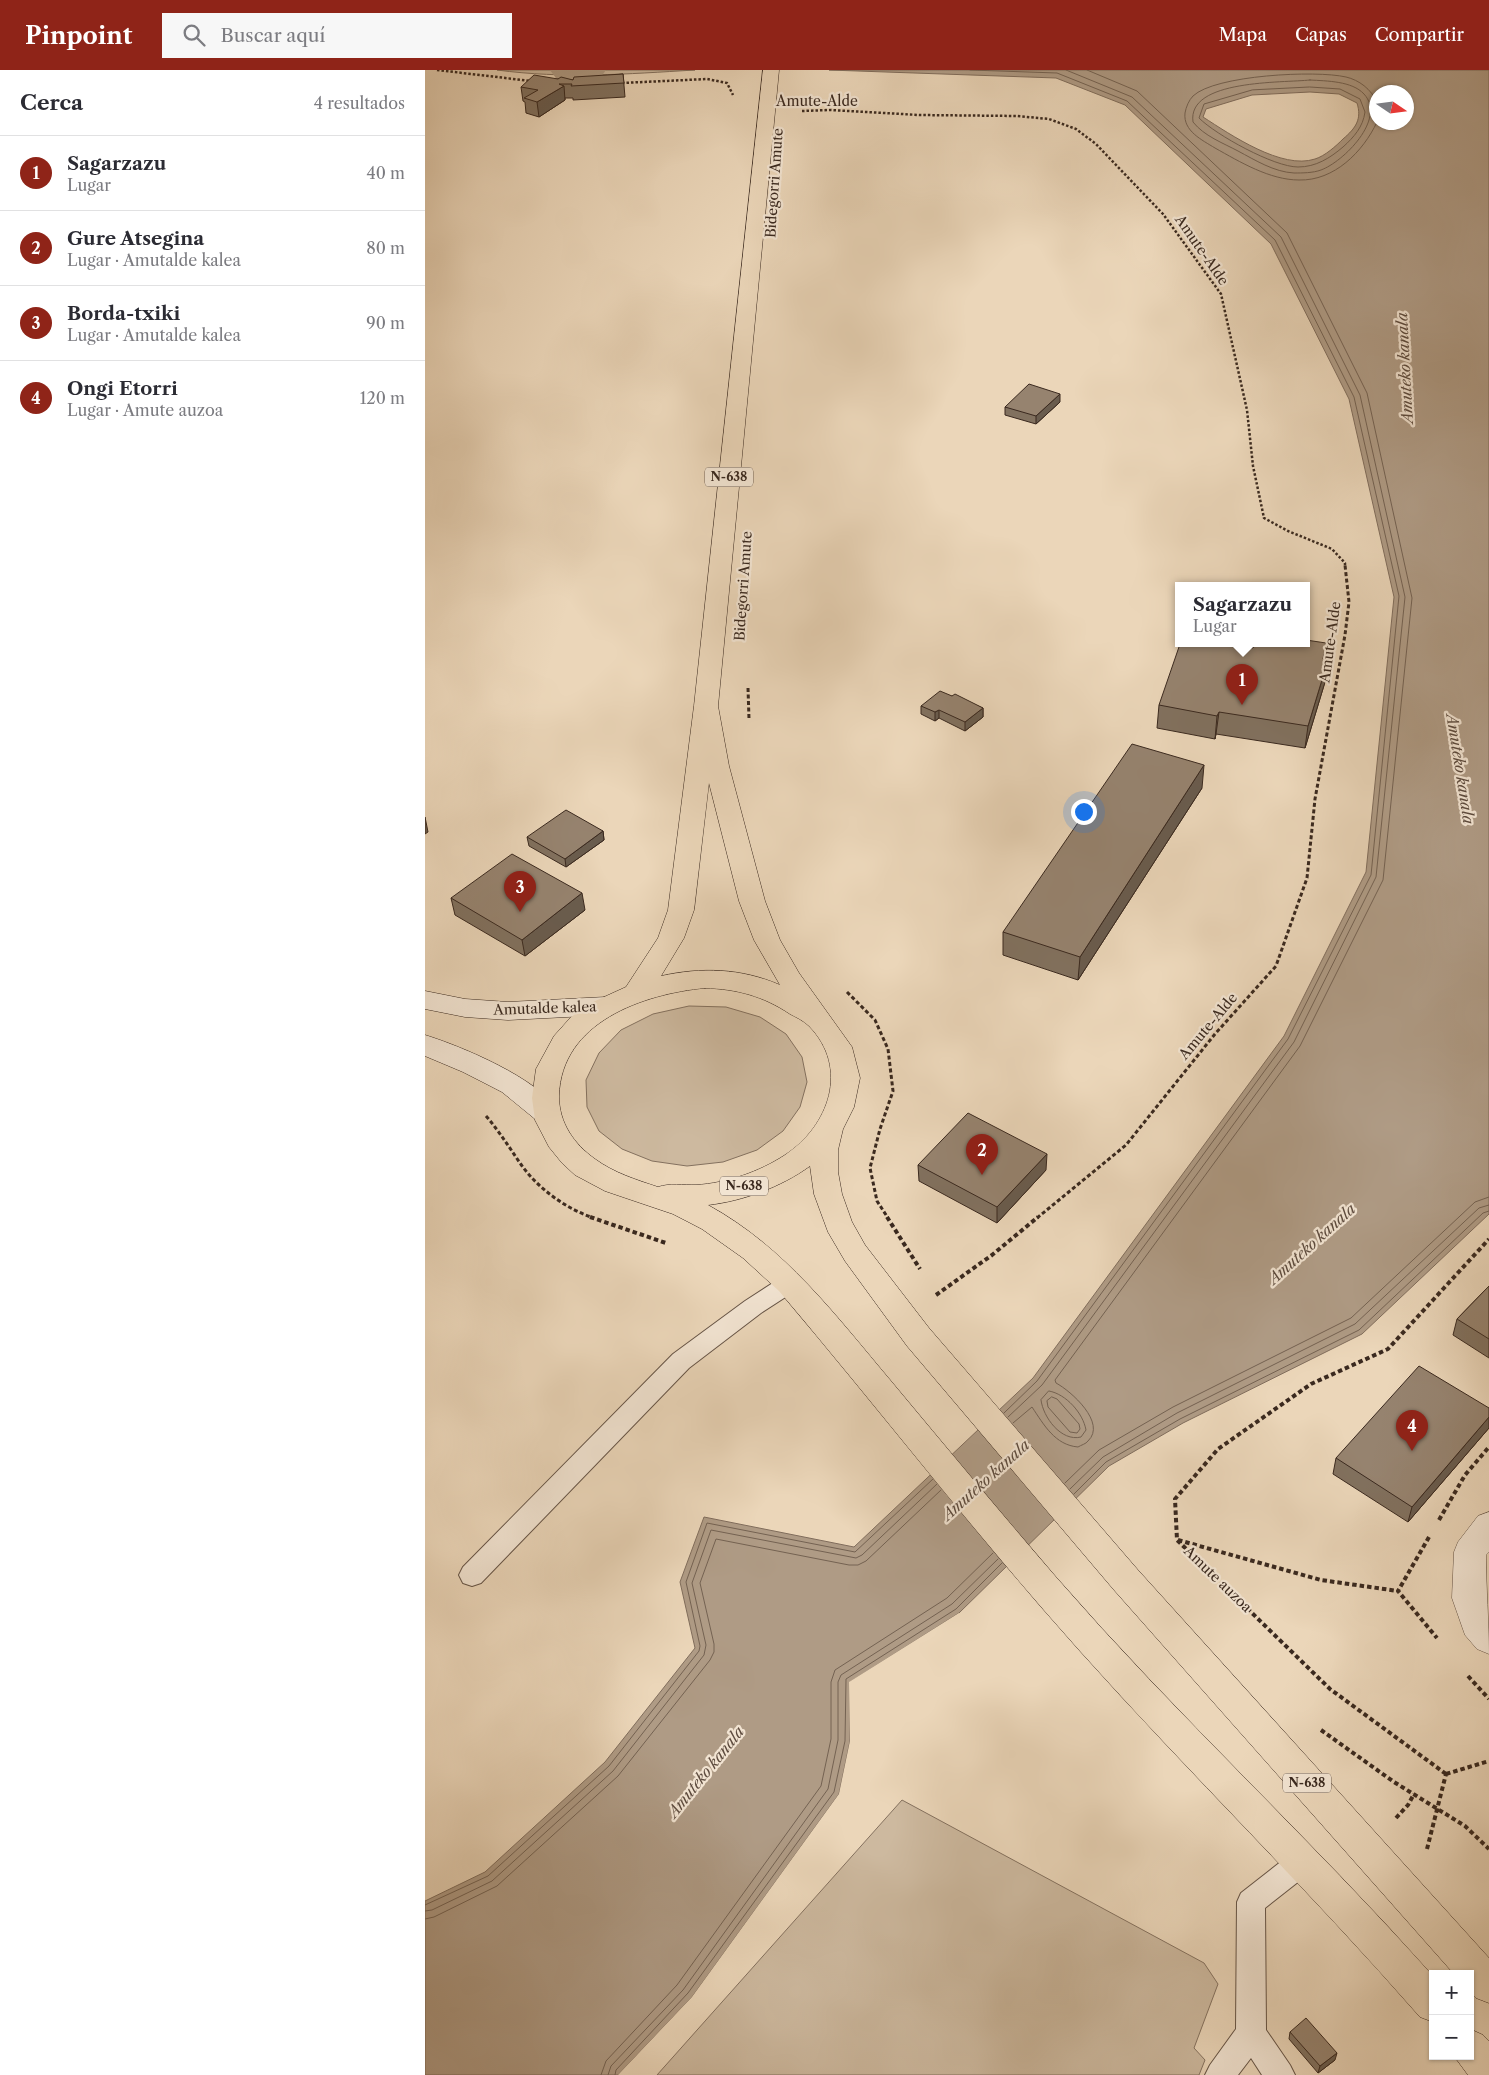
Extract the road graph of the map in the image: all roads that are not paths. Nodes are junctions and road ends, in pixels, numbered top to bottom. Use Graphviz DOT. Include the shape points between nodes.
graph roads {
  1 [pos="770,77"];
  2 [pos="706,706"];
  3 [pos="636,992"];
  4 [pos="425,1000"];
  5 [pos="606,1006"];
  6 [pos="818,1019"];
  7 [pos="425,1045"];
  8 [pos="545,1112"];
  9 [pos="829,1129"];
  10 [pos="642,1193"];
  11 [pos="790,1283"];
  12 [pos="1489,1526"];
  13 [pos="471,1574"];
  14 [pos="1489,1639"];
  15 [pos="1302,1862"];
  16 [pos="1489,1985"];
  17 [pos="1429,2000"];
  18 [pos="1251,2034"];
  19 [pos="1474,2053"];
  20 [pos="1489,2070"];
  21 [pos="1220,2075"];
  22 [pos="1280,2075"];
  1 -- 2 [label="main road, N-638"];
  2 -- 3 [label="main road, N-638" via="681,910 671,938"];
  2 -- 6 [label="main road, N-638" via="717,766 752,901 767,940"];
  3 -- 5 [label="main road, N-638"];
  3 -- 6 [label="main road, N-638" via="670,983 728,980 761,987 788,998"];
  4 -- 5 [label="main road, Amutalde kalea" via="465,1008 508,1011"];
  5 -- 8 [label="main road, N-638" via="584,1022 551,1064"];
  6 -- 9 [label="main road, N-638" via="838,1047 846,1078 840,1107"];
  7 -- 8 [label="main road" via="512,1085"];
  8 -- 10 [label="main road, N-638" via="558,1139 578,1163 605,1180"];
  9 -- 10 [label="main road, N-638" via="790,1166 749,1185 713,1194 675,1196"];
  9 -- 16 [label="main road, N-638" via="824,1150 824,1172 838,1224 855,1253 910,1326 1126,1580"];
  10 -- 11 [label="main road, N-638" via="684,1207 724,1228 759,1253"];
  11 -- 13 [label="lane" via="681,1361"];
  11 -- 15 [label="main road, N-638" via="1067,1614"];
  12 -- 14 [label="main road" via="1471,1552 1469,1598 1477,1625"];
  15 -- 17 [label="main road, N-638"];
  15 -- 18 [label="lane" via="1251,1902"];
  18 -- 21 [label="lane"];
  18 -- 22 [label="lane"];
  19 -- 20 [label="main road"];
}
